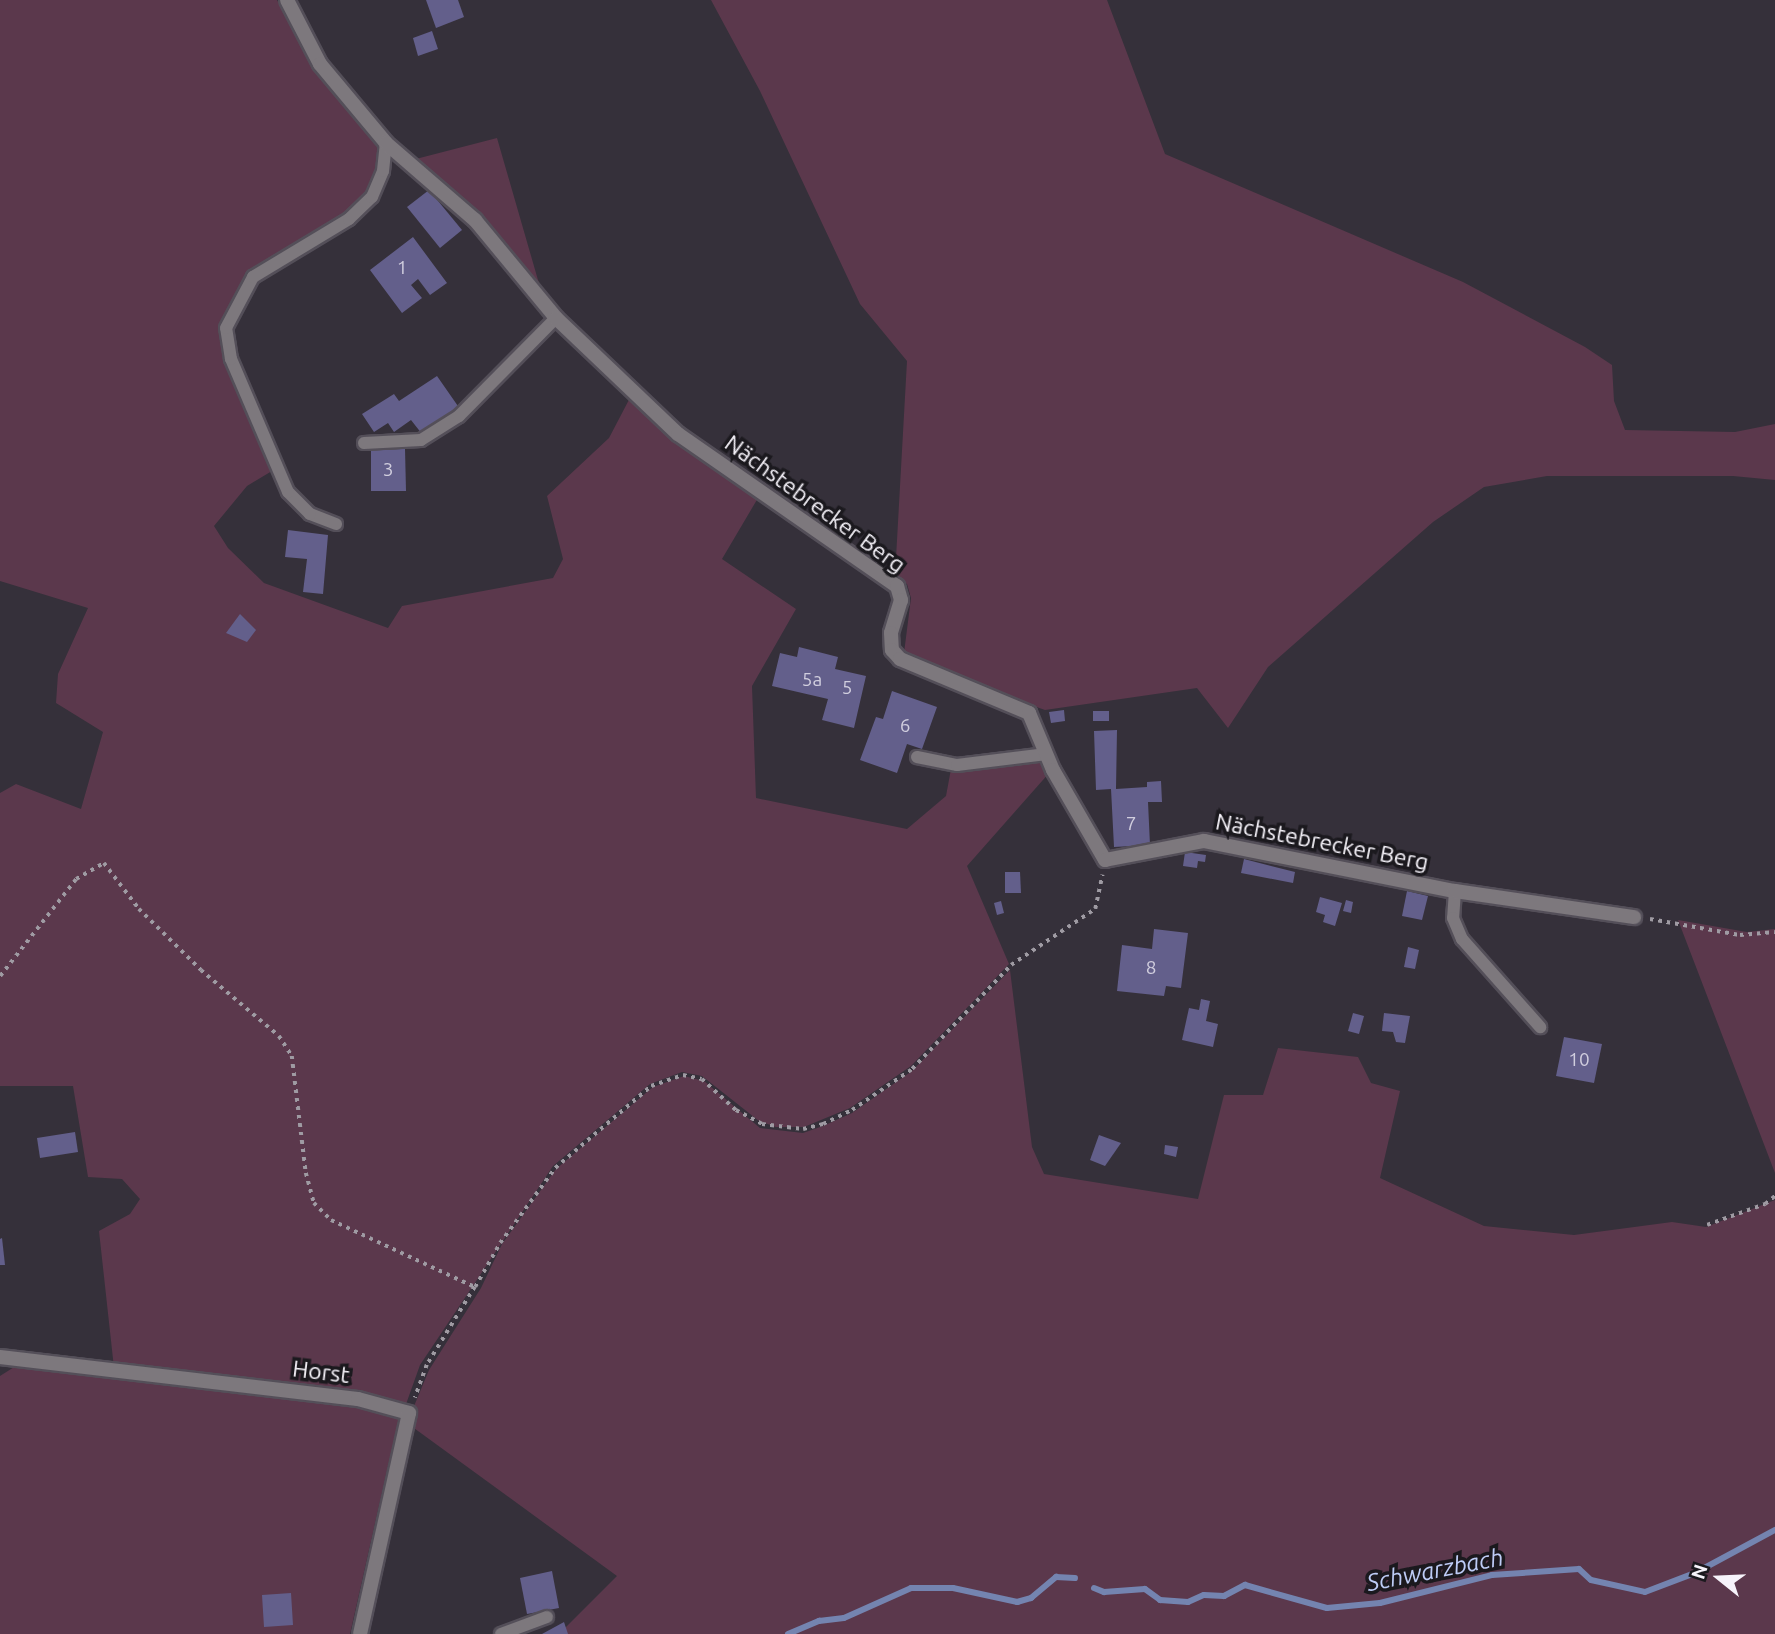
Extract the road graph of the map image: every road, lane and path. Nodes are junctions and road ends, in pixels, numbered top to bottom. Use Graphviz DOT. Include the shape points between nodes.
graph roads {
  1 [pos="287,0"];
  2 [pos="386,143"];
  3 [pos="556,318"];
  4 [pos="364,443"];
  5 [pos="336,524"];
  6 [pos="1046,754"];
  7 [pos="917,757"];
  8 [pos="1105,860"];
  9 [pos="1455,891"];
  10 [pos="1634,917"];
  11 [pos="1775,932"];
  12 [pos="0,976"];
  13 [pos="1540,1027"];
  14 [pos="1775,1196"];
  15 [pos="1707,1225"];
  16 [pos="475,1287"];
  17 [pos="0,1357"];
  18 [pos="409,1413"];
  19 [pos="547,1617"];
  20 [pos="360,1634"];
  21 [pos="501,1634"];
  1 -- 2 [label="street, Nächstebrecker Berg" via="320,64"];
  2 -- 3 [label="street, Nächstebrecker Berg" via="475,220"];
  2 -- 5 [label="lane" via="383,171 372,197 349,219 253,277 226,328 231,359 288,492 310,514"];
  3 -- 4 [label="lane" via="459,416 421,440"];
  3 -- 6 [label="street, Nächstebrecker Berg" via="678,433 897,586 901,600 891,633 892,650 900,659 1030,713"];
  6 -- 7 [label="lane" via="957,765"];
  6 -- 8 [label="street, Nächstebrecker Berg"];
  8 -- 9 [label="street, Nächstebrecker Berg" via="1204,841"];
  8 -- 16 [label="path" via="1094,909 1012,965 912,1069 852,1110 803,1129 777,1129 736,1110 702,1079 683,1075 651,1086 555,1168 500,1243"];
  9 -- 10 [label="street, Nächstebrecker Berg"];
  9 -- 13 [label="lane" via="1453,918 1462,939"];
  10 -- 11 [label="path" via="1740,935"];
  12 -- 16 [label="path" via="76,879 104,863 139,909 201,971 279,1036 292,1056 314,1203 331,1220"];
  14 -- 15 [label="path"];
  16 -- 18 [label="path" via="427,1365"];
  17 -- 18 [label="street, Horst" via="358,1399"];
  18 -- 20 [label="street"];
  19 -- 21 [label="lane"];
}
